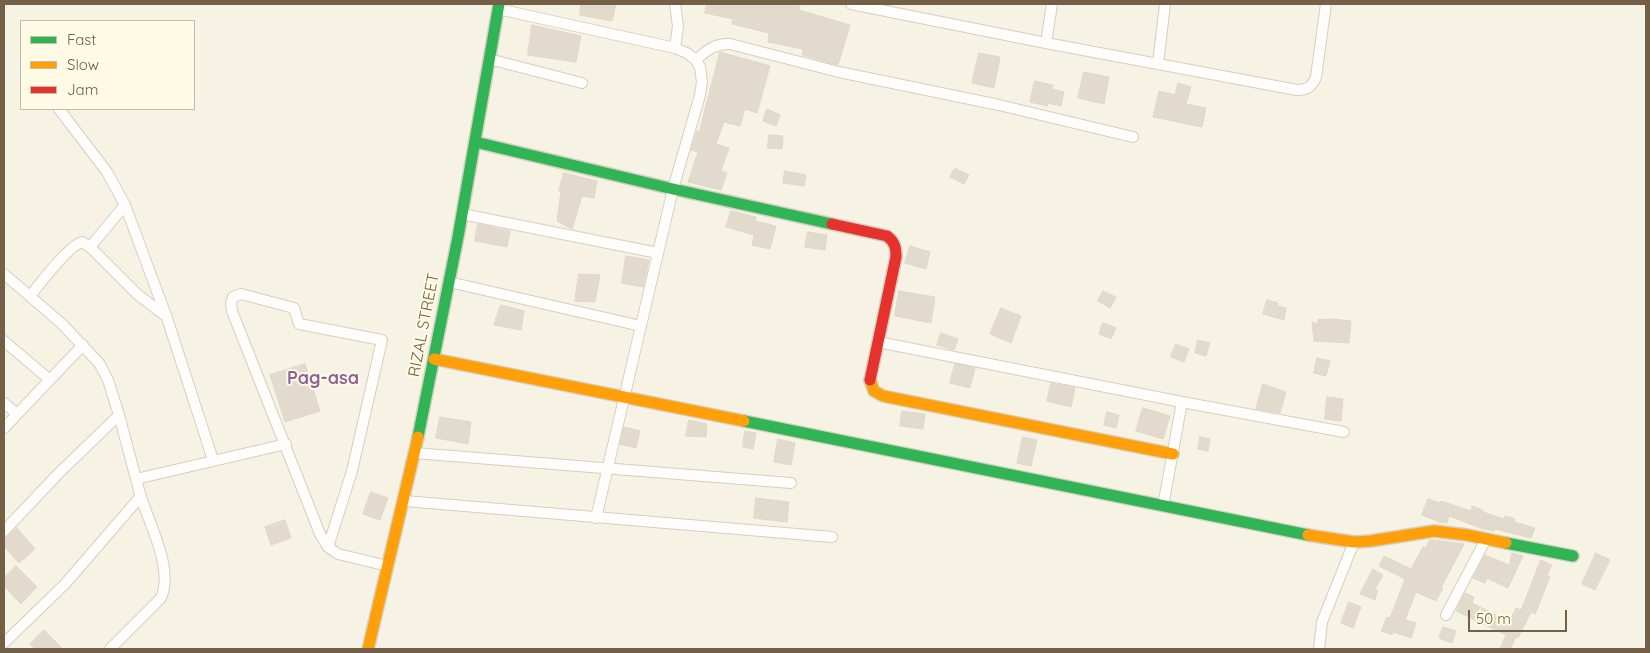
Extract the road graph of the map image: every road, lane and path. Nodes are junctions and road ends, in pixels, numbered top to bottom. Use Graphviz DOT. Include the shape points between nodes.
graph roads {
  1 [pos="675,4"];
  2 [pos="851,4"];
  3 [pos="1052,4"];
  4 [pos="1165,4"];
  5 [pos="1326,4"];
  6 [pos="499,6"];
  7 [pos="1046,43"];
  8 [pos="675,48"];
  9 [pos="489,59"];
  10 [pos="696,60"];
  11 [pos="1158,64"];
  12 [pos="582,83"];
  13 [pos="60,110"];
  14 [pos="1133,137"];
  15 [pos="475,142"];
  16 [pos="673,189"];
  17 [pos="125,205"];
  18 [pos="462,214"];
  19 [pos="90,247"];
  20 [pos="658,253"];
  21 [pos="4,274"];
  22 [pos="449,282"];
  23 [pos="30,296"];
  24 [pos="167,318"];
  25 [pos="641,326"];
  26 [pos="4,342"];
  27 [pos="878,342"];
  28 [pos="83,346"];
  29 [pos="434,359"];
  30 [pos="50,380"];
  31 [pos="625,396"];
  32 [pos="1182,402"];
  33 [pos="4,403"];
  34 [pos="16,414"];
  35 [pos="119,415"];
  36 [pos="4,428"];
  37 [pos="1344,432"];
  38 [pos="286,444"];
  39 [pos="415,453"];
  40 [pos="1173,454"];
  41 [pos="213,460"];
  42 [pos="608,468"];
  43 [pos="136,479"];
  44 [pos="791,483"];
  45 [pos="141,496"];
  46 [pos="405,502"];
  47 [pos="1163,506"];
  48 [pos="596,518"];
  49 [pos="4,531"];
  50 [pos="832,536"];
  51 [pos="1486,539"];
  52 [pos="1354,542"];
  53 [pos="328,547"];
  54 [pos="1574,556"];
  55 [pos="388,566"];
  56 [pos="1446,615"];
  57 [pos="4,643"];
  58 [pos="110,649"];
  59 [pos="368,649"];
  60 [pos="1319,649"];
  1 -- 8 [label="street" via="678,26"];
  2 -- 7 [label="street"];
  3 -- 7 [label="street"];
  4 -- 11 [label="street"];
  5 -- 11 [label="street" via="1316,77 1309,88 1297,90"];
  6 -- 8 [label="street"];
  6 -- 9 [label="street, RIZAL STREET"];
  7 -- 11 [label="street"];
  8 -- 10 [label="street"];
  9 -- 12 [label="street"];
  9 -- 15 [label="street, RIZAL STREET"];
  10 -- 14 [label="street" via="714,46 730,44 839,72"];
  10 -- 16 [label="street" via="702,82 700,95"];
  13 -- 17 [label="street" via="107,172"];
  15 -- 16 [label="street"];
  15 -- 18 [label="street, RIZAL STREET"];
  16 -- 20 [label="street"];
  16 -- 27 [label="street" via="878,233 892,239 896,257"];
  17 -- 19 [label="street"];
  17 -- 24 [label="street"];
  18 -- 20 [label="street"];
  18 -- 22 [label="street, RIZAL STREET"];
  19 -- 23 [label="street" via="82,242 76,245"];
  19 -- 24 [label="street" via="136,294"];
  20 -- 25 [label="street"];
  21 -- 23 [label="street"];
  22 -- 25 [label="street"];
  22 -- 29 [label="street, RIZAL STREET"];
  23 -- 28 [label="street"];
  24 -- 41 [label="street"];
  25 -- 31 [label="street"];
  26 -- 30 [label="street"];
  27 -- 32 [label="street"];
  27 -- 40 [label="street" via="870,376 875,393"];
  28 -- 30 [label="street"];
  28 -- 35 [label="street" via="99,363 108,380"];
  29 -- 31 [label="street"];
  29 -- 39 [label="street, RIZAL STREET"];
  30 -- 34 [label="street"];
  31 -- 42 [label="street"];
  31 -- 47 [label="street"];
  32 -- 37 [label="street"];
  32 -- 40 [label="street"];
  33 -- 34 [label="street"];
  34 -- 36 [label="street"];
  35 -- 43 [label="street"];
  35 -- 49 [label="street"];
  38 -- 41 [label="street"];
  38 -- 53 [label="street" via="312,515"];
  38 -- 53 [label="street" via="232,311 233,297 241,294 294,308 299,324 382,340 352,471"];
  39 -- 42 [label="street"];
  39 -- 46 [label="street, RIZAL STREET"];
  40 -- 47 [label="street"];
  41 -- 43 [label="street"];
  42 -- 44 [label="street"];
  42 -- 48 [label="street"];
  43 -- 45 [label="street"];
  45 -- 57 [label="street" via="65,584"];
  45 -- 58 [label="street" via="162,558 165,589 161,598"];
  46 -- 48 [label="street"];
  46 -- 55 [label="street, RIZAL STREET"];
  47 -- 52 [label="street"];
  48 -- 50 [label="street"];
  51 -- 52 [label="street" via="1434,531"];
  51 -- 54 [label="street"];
  51 -- 56 [label="street"];
  52 -- 60 [label="street" via="1322,622"];
  53 -- 55 [label="street" via="350,558"];
  55 -- 59 [label="street, RIZAL STREET"];
}
